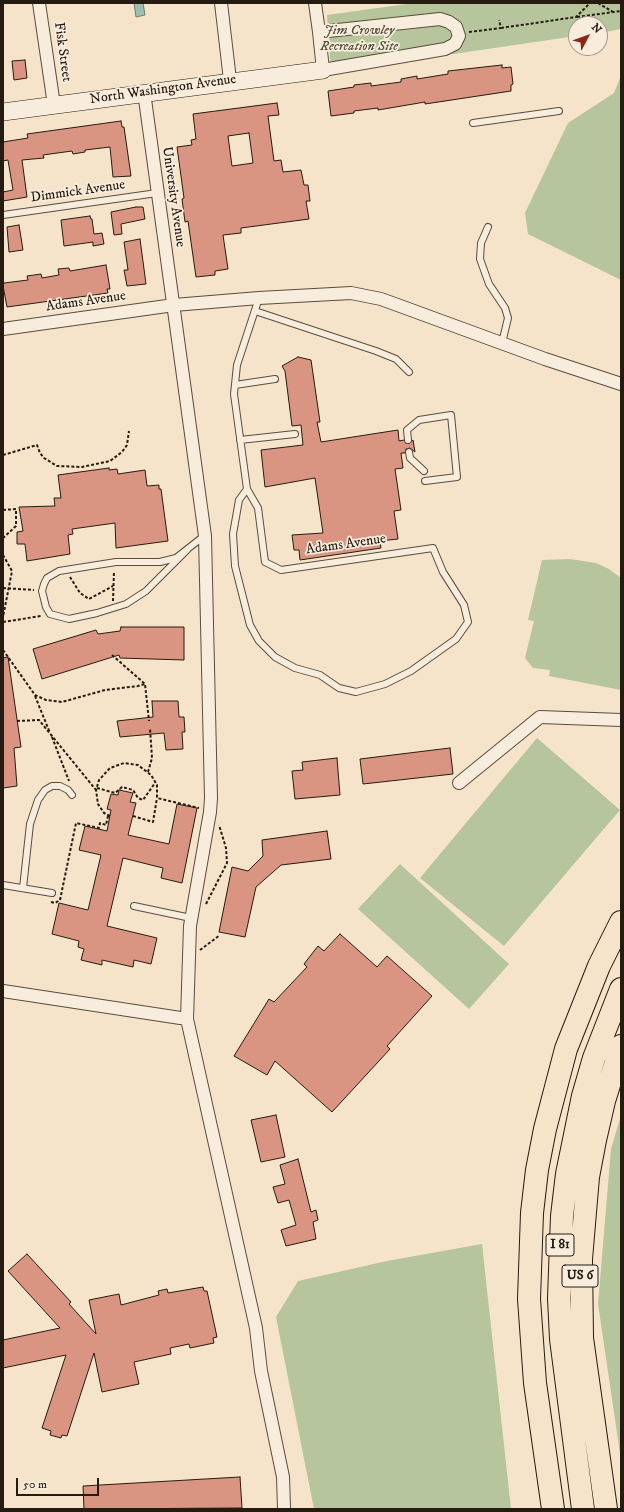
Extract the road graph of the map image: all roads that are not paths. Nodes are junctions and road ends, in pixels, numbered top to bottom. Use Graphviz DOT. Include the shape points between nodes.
graph roads {
  1 [pos="40,3"];
  2 [pos="221,3"];
  3 [pos="315,3"];
  4 [pos="319,32"];
  5 [pos="323,70"];
  6 [pos="230,80"];
  7 [pos="144,92"];
  8 [pos="54,105"];
  9 [pos="559,110"];
  10 [pos="3,112"];
  11 [pos="473,123"];
  12 [pos="157,193"];
  13 [pos="3,215"];
  14 [pos="488,227"];
  15 [pos="260,298"];
  16 [pos="174,305"];
  17 [pos="255,311"];
  18 [pos="3,329"];
  19 [pos="502,343"];
  20 [pos="409,372"];
  21 [pos="275,379"];
  22 [pos="621,384"];
  23 [pos="235,385"];
  24 [pos="295,434"];
  25 [pos="240,440"];
  26 [pos="408,440"];
  27 [pos="409,452"];
  28 [pos="424,471"];
  29 [pos="426,481"];
  30 [pos="247,488"];
  31 [pos="205,536"];
  32 [pos="187,550"];
  33 [pos="621,720"];
  34 [pos="459,783"];
  35 [pos="72,795"];
  36 [pos="3,885"];
  37 [pos="23,888"];
  38 [pos="52,893"];
  39 [pos="134,906"];
  40 [pos="191,918"];
  41 [pos="621,922"];
  42 [pos="621,989"];
  43 [pos="3,991"];
  44 [pos="187,1020"];
  45 [pos="621,1046"];
  46 [pos="587,1377"];
  47 [pos="284,1509"];
  48 [pos="553,1509"];
  49 [pos="583,1509"];
  50 [pos="606,1509"];
  51 [pos="614,1509"];
  1 -- 8 [label="street, Fisk Street"];
  2 -- 6 [label="street"];
  3 -- 4 [label="street"];
  4 -- 5 [label="street"];
  4 -- 5 [label="street" via="440,19 456,27 459,36 455,44 445,48"];
  5 -- 6 [label="street, North Washington Avenue"];
  6 -- 7 [label="street, North Washington Avenue"];
  7 -- 8 [label="street, North Washington Avenue"];
  7 -- 12 [label="street, University Avenue"];
  8 -- 10 [label="street, North Washington Avenue"];
  9 -- 11 [label="lane"];
  12 -- 13 [label="lane, Dimmick Avenue"];
  12 -- 16 [label="street, University Avenue"];
  14 -- 19 [label="lane" via="481,243 480,259 489,284 507,313"];
  15 -- 16 [label="street, Adams Avenue"];
  15 -- 17 [label="lane"];
  15 -- 19 [label="street, Adams Avenue" via="351,293 381,299"];
  16 -- 18 [label="street, Adams Avenue"];
  16 -- 31 [label="street, University Avenue"];
  17 -- 20 [label="lane" via="376,350 396,359"];
  17 -- 23 [label="lane" via="237,366"];
  19 -- 22 [label="street, Adams Avenue"];
  21 -- 23 [label="lane"];
  23 -- 25 [label="lane"];
  24 -- 25 [label="lane"];
  25 -- 30 [label="lane"];
  26 -- 29 [label="lane" via="407,430 419,420 451,415 457,477"];
  27 -- 28 [label="lane" via="410,458"];
  30 -- 30 [label="lane, Adams Avenue" via="258,508 265,562 281,570 433,548 443,572 464,605 468,622 456,638 411,670 385,684 356,692 339,688 320,675 296,668 275,657 259,641 250,625 235,566 233,534 239,500"];
  31 -- 32 [label="lane"];
  31 -- 40 [label="street, University Avenue" via="210,812"];
  32 -- 32 [label="lane" via="139,597 126,604 69,619 50,614 46,607 42,591 47,578 59,571 116,562 160,562 176,558"];
  33 -- 34 [label="street" via="540,717"];
  35 -- 37 [label="lane" via="60,786 52,786 45,790 38,800 30,824"];
  36 -- 37 [label="lane"];
  37 -- 38 [label="lane"];
  39 -- 40 [label="lane"];
  40 -- 44 [label="street, University Avenue"];
  41 -- 48 [label="highway, I 81" via="599,966 566,1049 545,1129 532,1213 529,1298 532,1341"];
  42 -- 49 [label="highway, I 81" via="594,1058 583,1096 567,1174 562,1216 559,1298 561,1339"];
  43 -- 44 [label="street"];
  44 -- 47 [label="street, University Avenue" via="256,1328 261,1371 283,1477"];
  45 -- 46 [label="highway, US 6" via="597,1132 584,1211 580,1298"];
  46 -- 50 [label="highway, US 6"];
  46 -- 51 [label="highway"];
}
